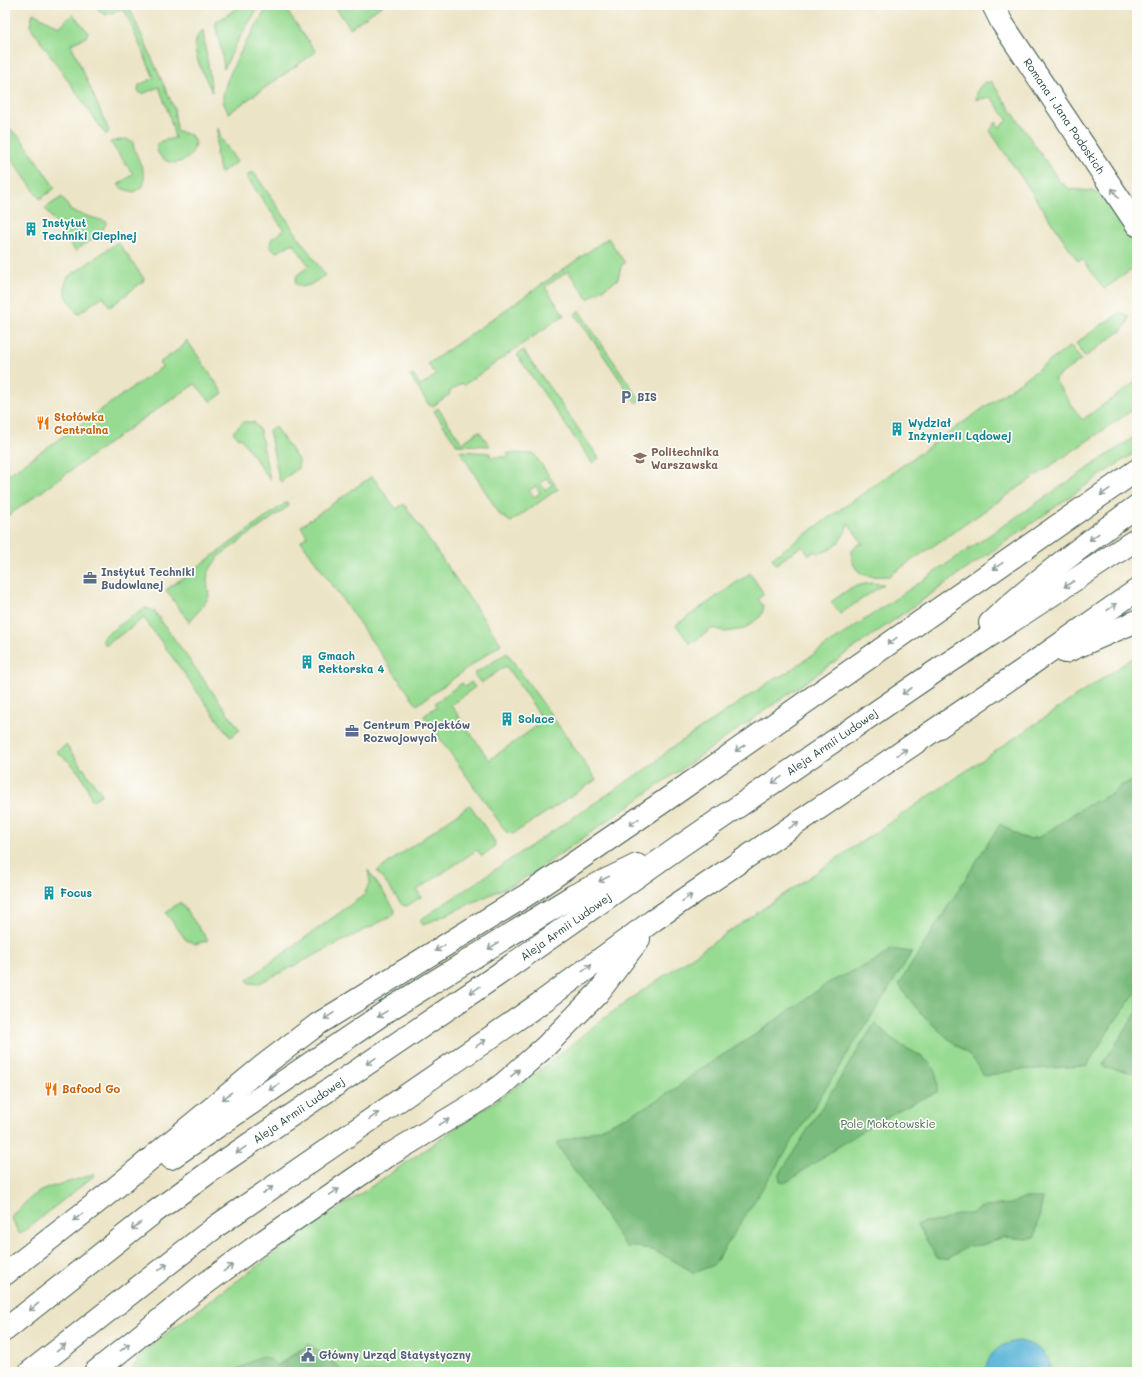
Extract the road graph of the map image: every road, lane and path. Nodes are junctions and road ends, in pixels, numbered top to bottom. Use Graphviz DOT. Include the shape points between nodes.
graph roads {
  1 [pos="993,5"];
  2 [pos="1137,225"];
  3 [pos="1137,470"];
  4 [pos="1137,506"];
  5 [pos="1137,539"];
  6 [pos="1137,590"];
  7 [pos="1137,621"];
  8 [pos="939,669"];
  9 [pos="1023,670"];
  10 [pos="679,847"];
  11 [pos="654,920"];
  12 [pos="109,1193"];
  13 [pos="5,1274"];
  14 [pos="5,1330"];
  15 [pos="30,1372"];
  16 [pos="95,1372"];
  2 -- 1 [label="main road, Romana i Jana Podoskich, one-way" via="1002,23"];
  3 -- 12 [label="main road, one-way" via="533,891 318,1024 264,1065"];
  4 -- 8 [label="main road, one-way" via="1018,596"];
  5 -- 8 [label="main road, Aleja Armii Ludowej, one-way"];
  9 -- 6 [label="main road, one-way"];
  7 -- 9 [label="main road"];
  8 -- 10 [label="main road, Aleja Armii Ludowej, one-way"];
  11 -- 9 [label="main road, one-way"];
  10 -- 12 [label="main road, one-way" via="573,896 361,1028 180,1152"];
  10 -- 14 [label="main road, Aleja Armii Ludowej, one-way" via="490,980 223,1162 114,1243"];
  15 -- 11 [label="main road, one-way" via="218,1225 539,1004"];
  16 -- 11 [label="main road, one-way" via="192,1294 265,1240 386,1157 503,1084 546,1046 598,993"];
  12 -- 13 [label="main road, one-way"];
}
